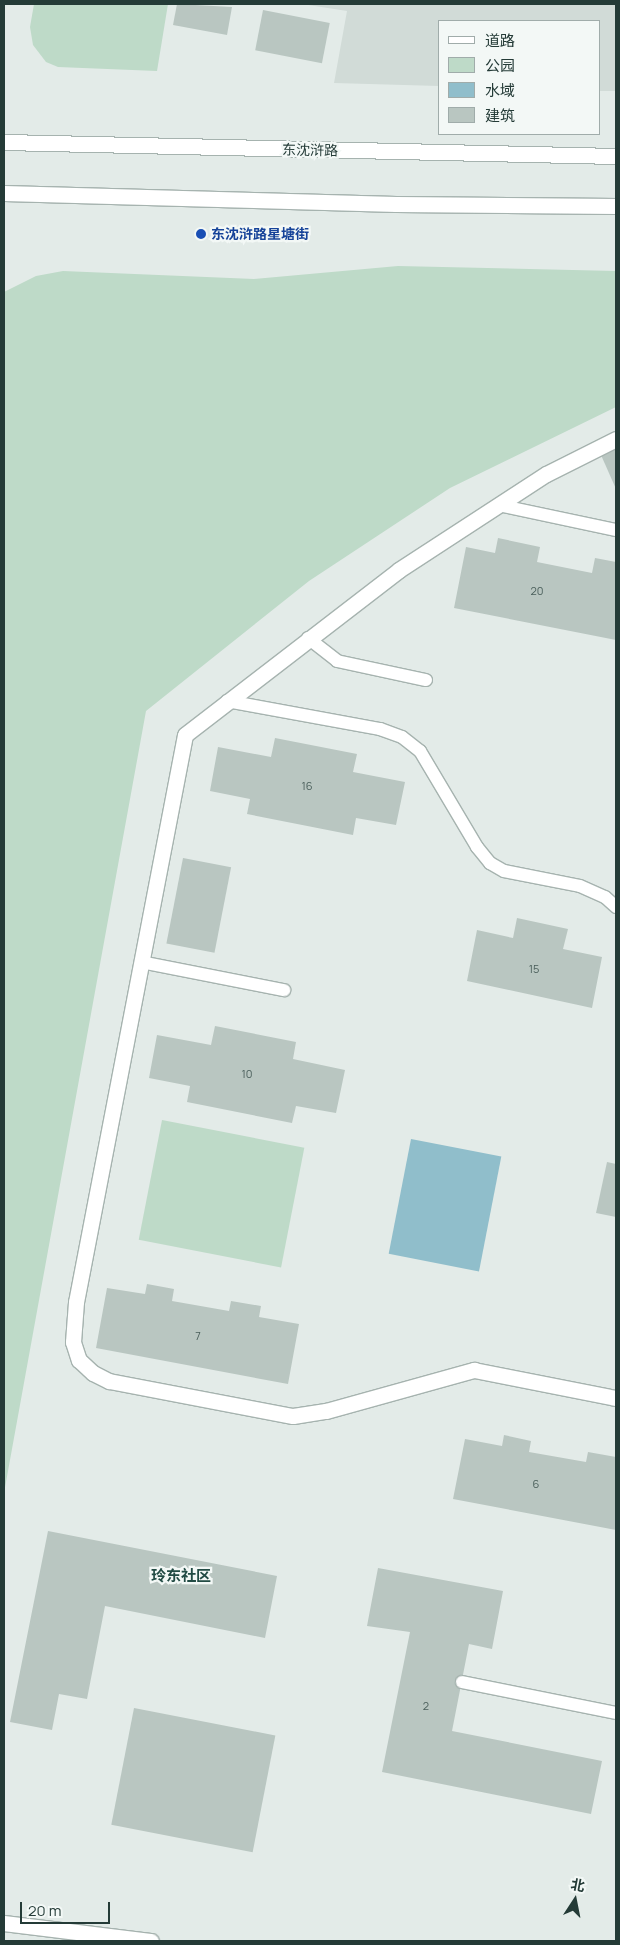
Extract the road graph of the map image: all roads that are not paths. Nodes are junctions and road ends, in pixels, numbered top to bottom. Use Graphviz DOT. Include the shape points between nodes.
graph roads {
  1 [pos="4,142"];
  2 [pos="616,156"];
  3 [pos="4,193"];
  4 [pos="616,206"];
  5 [pos="616,439"];
  6 [pos="498,505"];
  7 [pos="616,530"];
  8 [pos="308,638"];
  9 [pos="426,680"];
  10 [pos="227,701"];
  11 [pos="616,907"];
  12 [pos="141,962"];
  13 [pos="284,990"];
  14 [pos="616,1398"];
  15 [pos="462,1682"];
  16 [pos="616,1713"];
  17 [pos="4,1923"];
  18 [pos="151,1941"];
  1 -- 2 [label="street, 东沈浒路"];
  3 -- 4 [label="street"];
  5 -- 6 [label="street" via="546,474"];
  6 -- 7 [label="lane"];
  6 -- 8 [label="street" via="399,570"];
  8 -- 9 [label="lane" via="337,661"];
  8 -- 10 [label="street"];
  10 -- 11 [label="lane" via="380,729 402,737 420,751 477,847 490,863 504,871 580,886 605,897"];
  10 -- 12 [label="street" via="185,735"];
  12 -- 13 [label="lane"];
  12 -- 14 [label="street" via="76,1302 73,1342 79,1360 93,1373 110,1380 292,1416 326,1411 474,1370"];
  15 -- 16 [label="lane"];
  17 -- 18 [label="street"];
}
